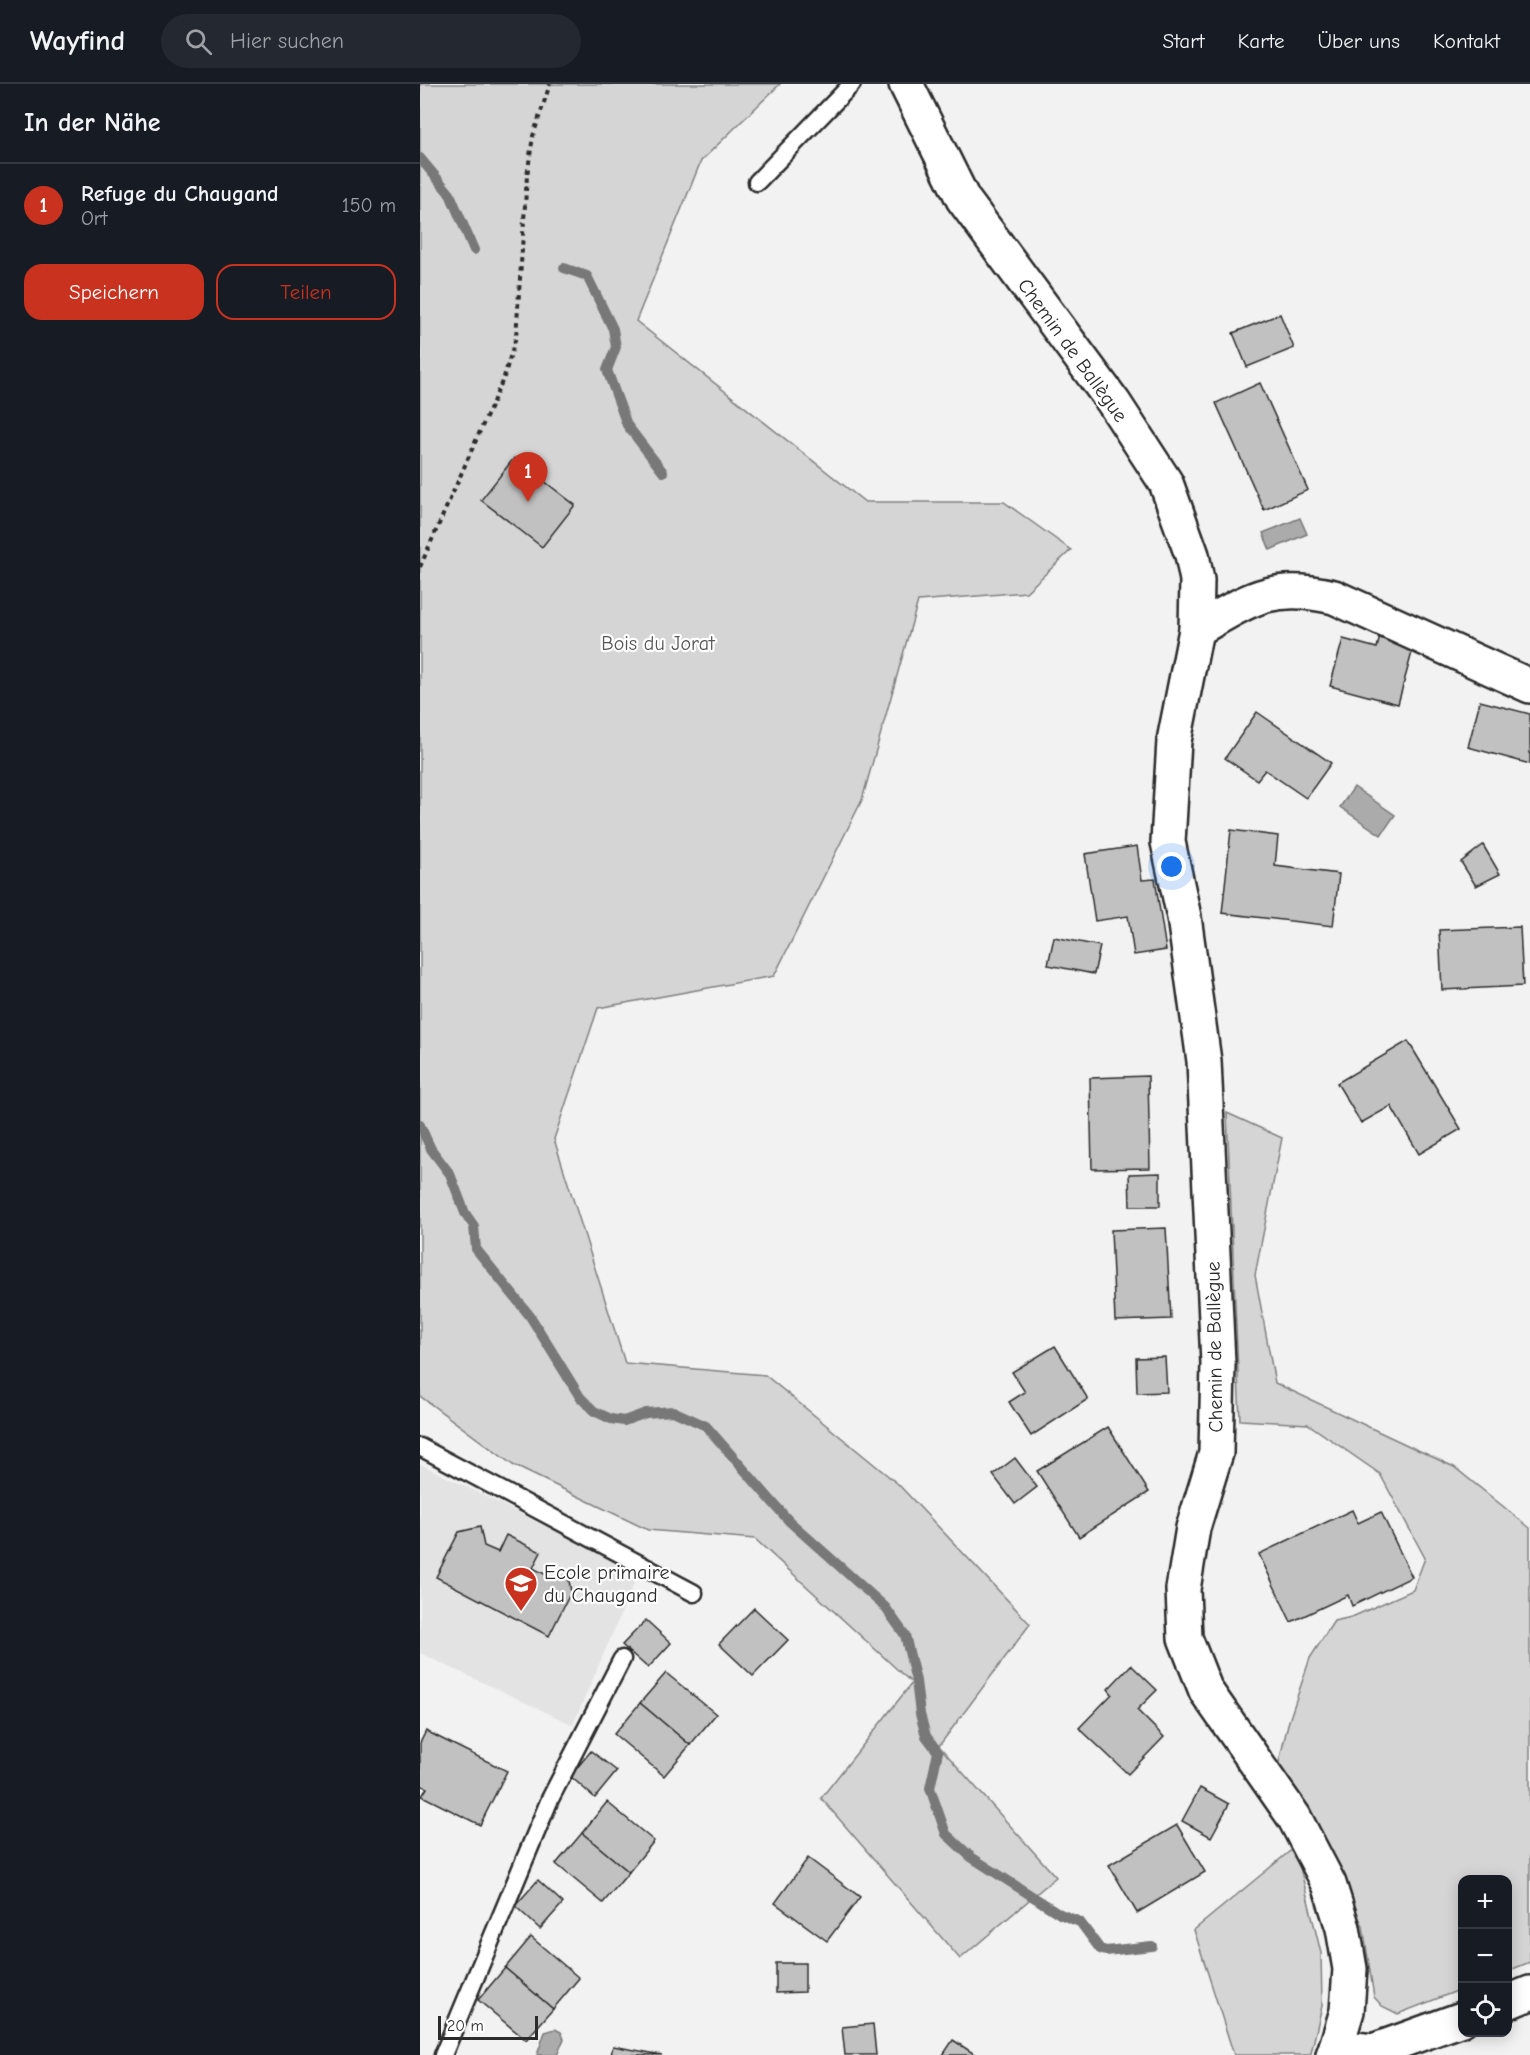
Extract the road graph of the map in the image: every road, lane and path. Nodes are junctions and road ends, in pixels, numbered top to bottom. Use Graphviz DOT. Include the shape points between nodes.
graph roads {
  1 [pos="550,84"];
  2 [pos="852,84"];
  3 [pos="906,84"];
  4 [pos="757,182"];
  5 [pos="420,567"];
  6 [pos="1196,630"];
  7 [pos="1530,686"];
  8 [pos="420,1447"];
  9 [pos="694,1593"];
  10 [pos="622,1659"];
  11 [pos="1530,1993"];
  12 [pos="1512,2000"];
  13 [pos="1458,2020"];
  14 [pos="1334,2051"];
  15 [pos="443,2055"];
  1 -- 5 [label="path" via="533,136 526,176 516,337 504,377"];
  2 -- 4 [label="lane"];
  3 -- 6 [label="street, Chemin de Ballègue" via="963,199 1114,403 1166,483 1192,555 1197,588"];
  6 -- 7 [label="street" via="1246,602 1288,589 1307,590 1334,597"];
  6 -- 14 [label="street, Chemin de Ballègue" via="1174,741 1168,842 1184,917 1204,1061 1218,1363 1215,1452 1194,1528 1183,1589 1185,1638 1206,1691 1294,1817 1329,1884 1344,1928 1350,1969 1347,2011"];
  8 -- 9 [label="lane"];
  10 -- 15 [label="lane" via="550,1799"];
  11 -- 12 [label="street"];
  13 -- 14 [label="street" via="1373,2050"];
}
